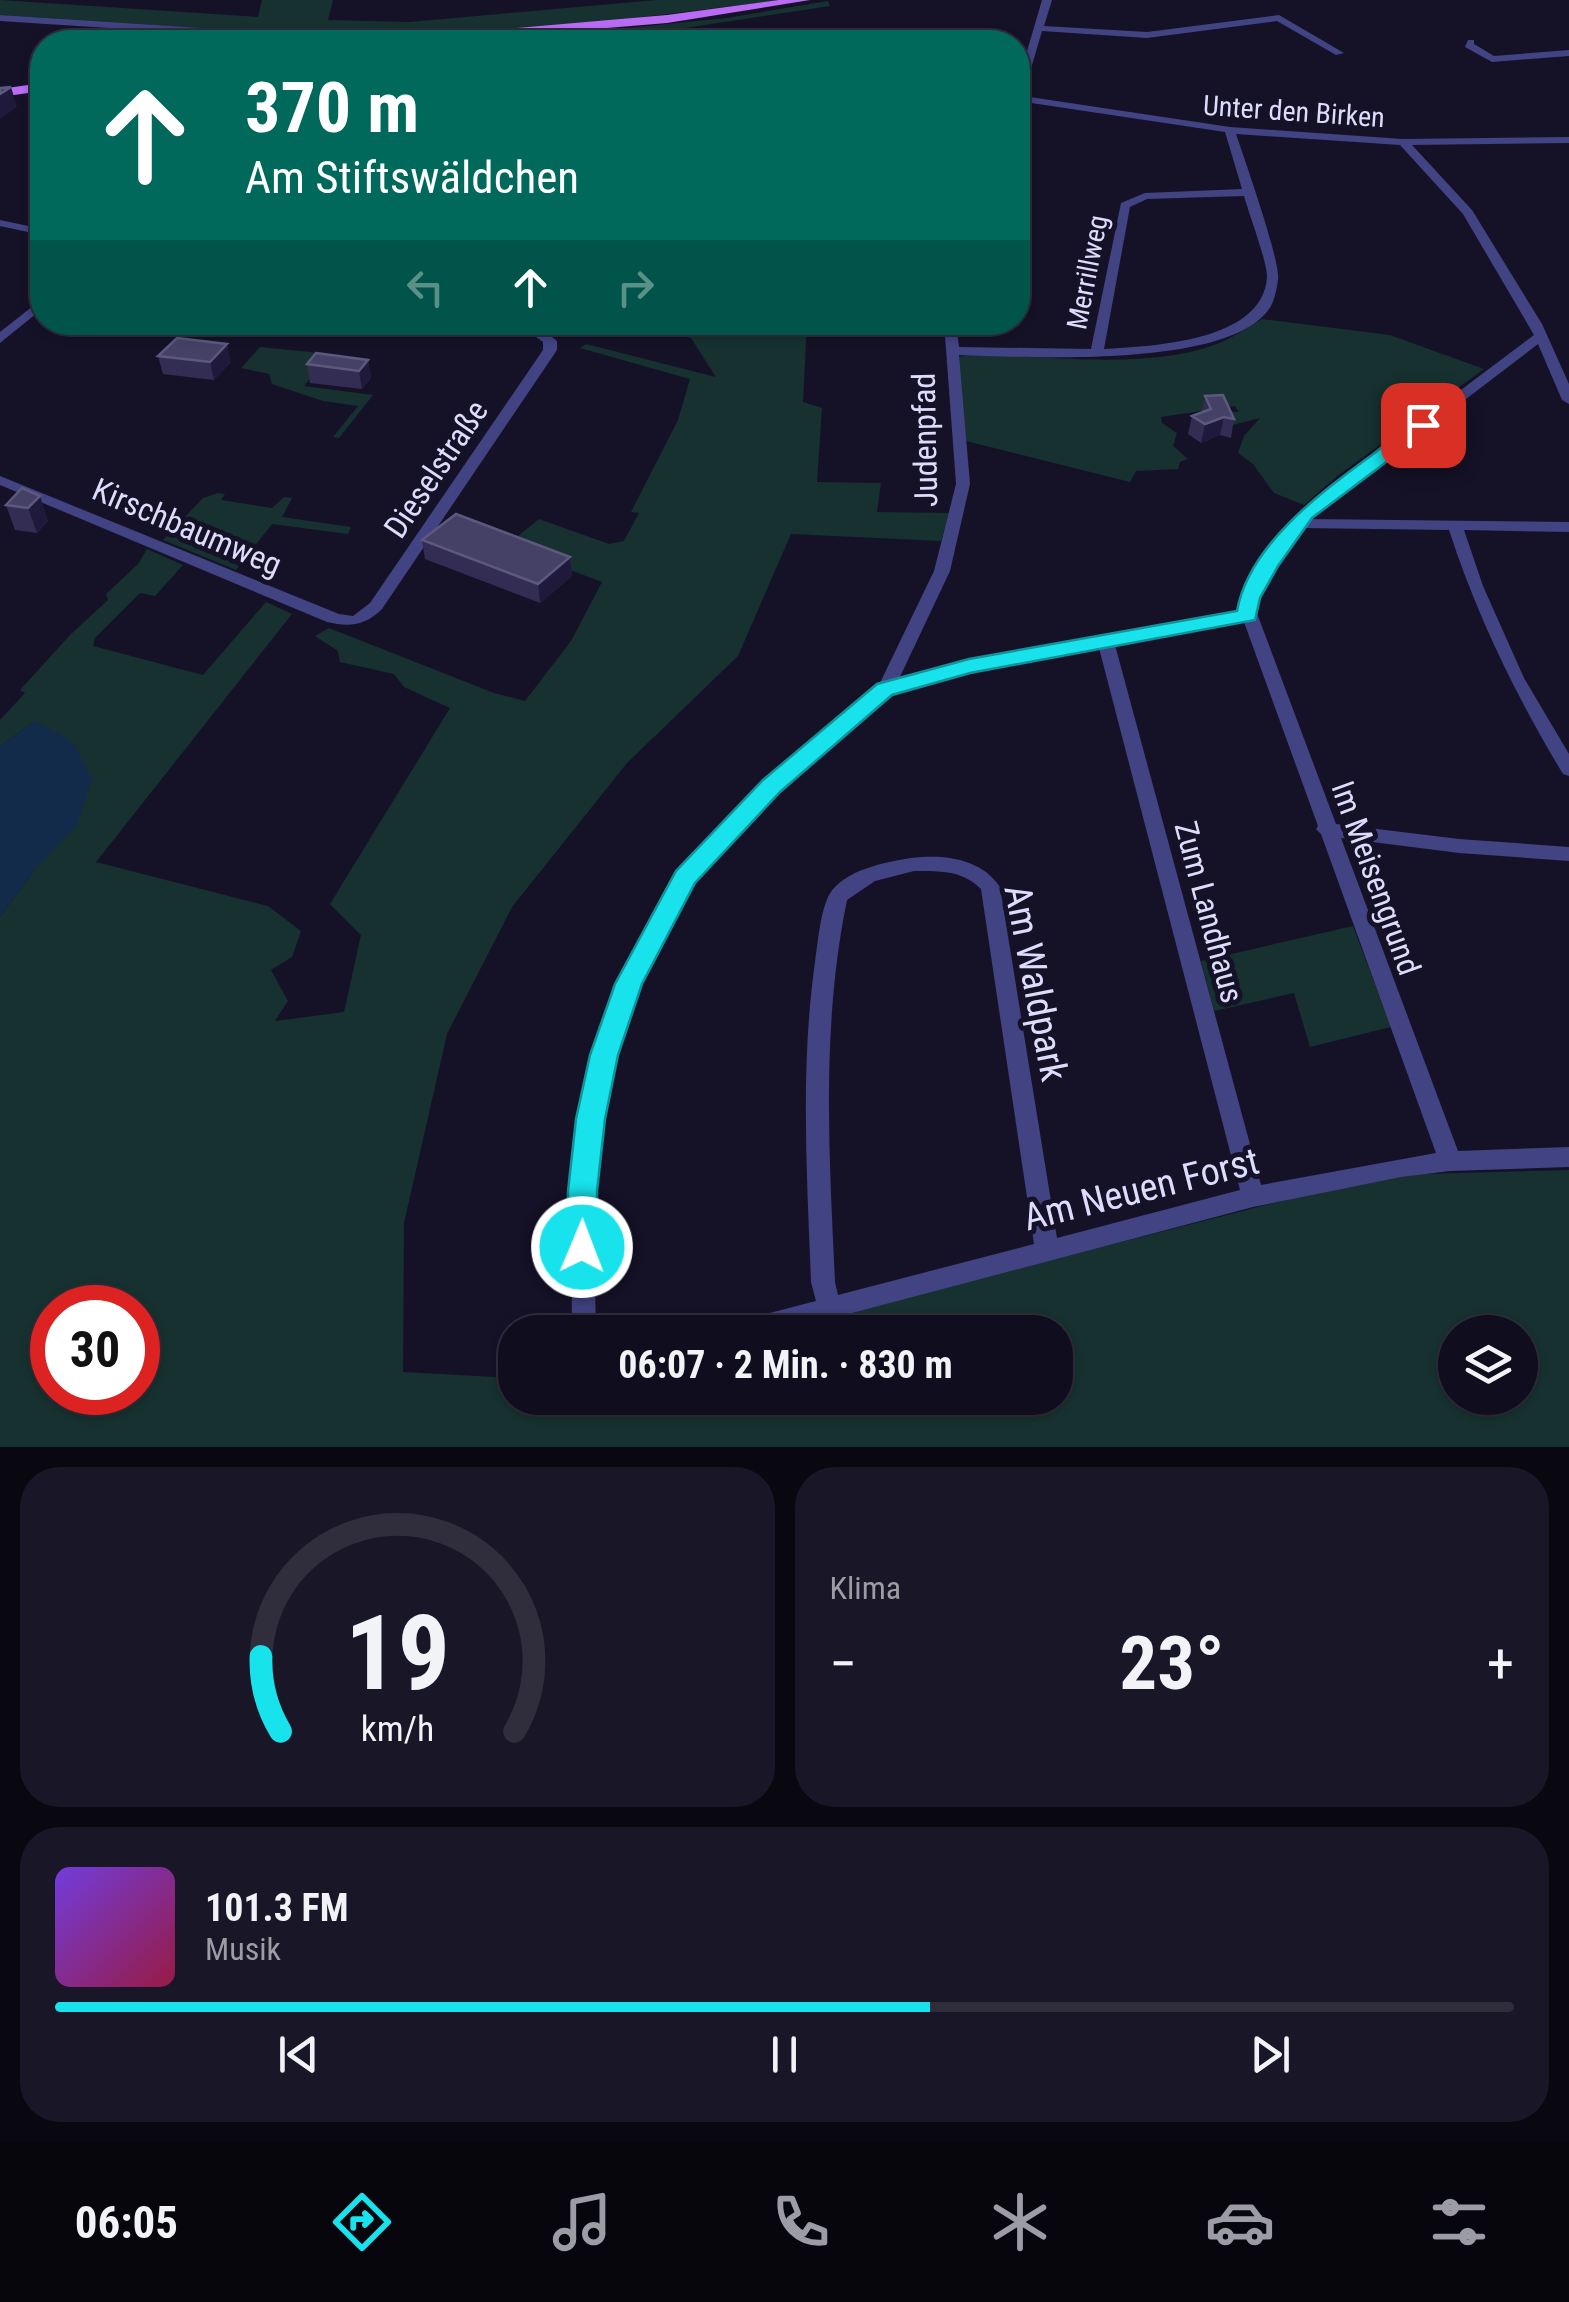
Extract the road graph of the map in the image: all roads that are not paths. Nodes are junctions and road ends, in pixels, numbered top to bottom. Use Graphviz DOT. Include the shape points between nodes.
graph roads {
  1 [pos="804,0"];
  2 [pos="1047,0"];
  3 [pos="0,18"];
  4 [pos="1040,28"];
  5 [pos="158,30"];
  6 [pos="560,30"];
  7 [pos="1470,42"];
  8 [pos="1340,53"];
  9 [pos="1569,53"];
  10 [pos="1030,60"];
  11 [pos="30,89"];
  12 [pos="0,93"];
  13 [pos="1030,100"];
  14 [pos="1230,130"];
  15 [pos="1569,140"];
  16 [pos="1403,142"];
  17 [pos="1247,192"];
  18 [pos="0,223"];
  19 [pos="30,229"];
  20 [pos="30,313"];
  21 [pos="536,335"];
  22 [pos="951,335"];
  23 [pos="1541,336"];
  24 [pos="0,339"];
  25 [pos="953,350"];
  26 [pos="1097,353"];
  27 [pos="1569,400"];
  28 [pos="0,480"];
  29 [pos="1300,523"];
  30 [pos="1455,526"];
  31 [pos="1569,527"];
  32 [pos="1247,616"];
  33 [pos="353,622"];
  34 [pos="1106,642"];
  35 [pos="884,690"];
  36 [pos="1569,770"];
  37 [pos="1326,829"];
  38 [pos="1569,854"];
  39 [pos="1569,1157"];
  40 [pos="1450,1161"];
  41 [pos="1254,1198"];
  42 [pos="1046,1252"];
  43 [pos="830,1309"];
  44 [pos="584,1315"];
  45 [pos="806,1315"];
  1 -- 6 [label="main road"];
  2 -- 4 [label="street"];
  3 -- 5 [label="street"];
  4 -- 8 [label="street" via="1147,35 1279,18"];
  4 -- 10 [label="street"];
  7 -- 9 [label="street" via="1492,59"];
  11 -- 12 [label="main road"];
  13 -- 14 [label="street, Unter den Birken"];
  14 -- 16 [label="street, Unter den Birken"];
  14 -- 17 [label="street"];
  15 -- 16 [label="street, Unter den Birken"];
  16 -- 23 [label="street" via="1468,212"];
  17 -- 26 [label="street, Merrillweg" via="1145,196 1126,206"];
  17 -- 26 [label="street" via="1272,276 1271,294 1259,311 1232,330 1182,347"];
  18 -- 19 [label="street"];
  20 -- 24 [label="street"];
  21 -- 33 [label="street, Dieselstraße" via="548,338 550,350 389,588 369,614"];
  22 -- 25 [label="street, Judenpfad"];
  23 -- 27 [label="street"];
  23 -- 29 [label="street"];
  25 -- 26 [label="street"];
  25 -- 35 [label="street, Judenpfad" via="959,509 942,571"];
  28 -- 33 [label="street, Kirschbaumweg"];
  29 -- 30 [label="street"];
  29 -- 32 [label="street" via="1268,565"];
  30 -- 31 [label="street"];
  30 -- 36 [label="street" via="1516,678"];
  32 -- 34 [label="street"];
  32 -- 37 [label="street, Im Meisengrund"];
  34 -- 35 [label="street" via="969,666"];
  34 -- 41 [label="street, Zum Landhaus"];
  35 -- 44 [label="street, Judenpfad" via="772,786 685,878 628,984 590,1119 582,1191"];
  37 -- 38 [label="street"];
  37 -- 40 [label="street, Im Meisengrund"];
  39 -- 40 [label="street, Am Neuen Forst"];
  40 -- 41 [label="street, Am Neuen Forst"];
  41 -- 42 [label="street, Am Neuen Forst"];
  42 -- 43 [label="street, Am Neuen Forst"];
  42 -- 43 [label="street, Am Waldpark" via="990,888 974,871 946,862 860,878 838,897 818,1019 823,1282"];
  43 -- 45 [label="street, Am Neuen Forst"];
}
